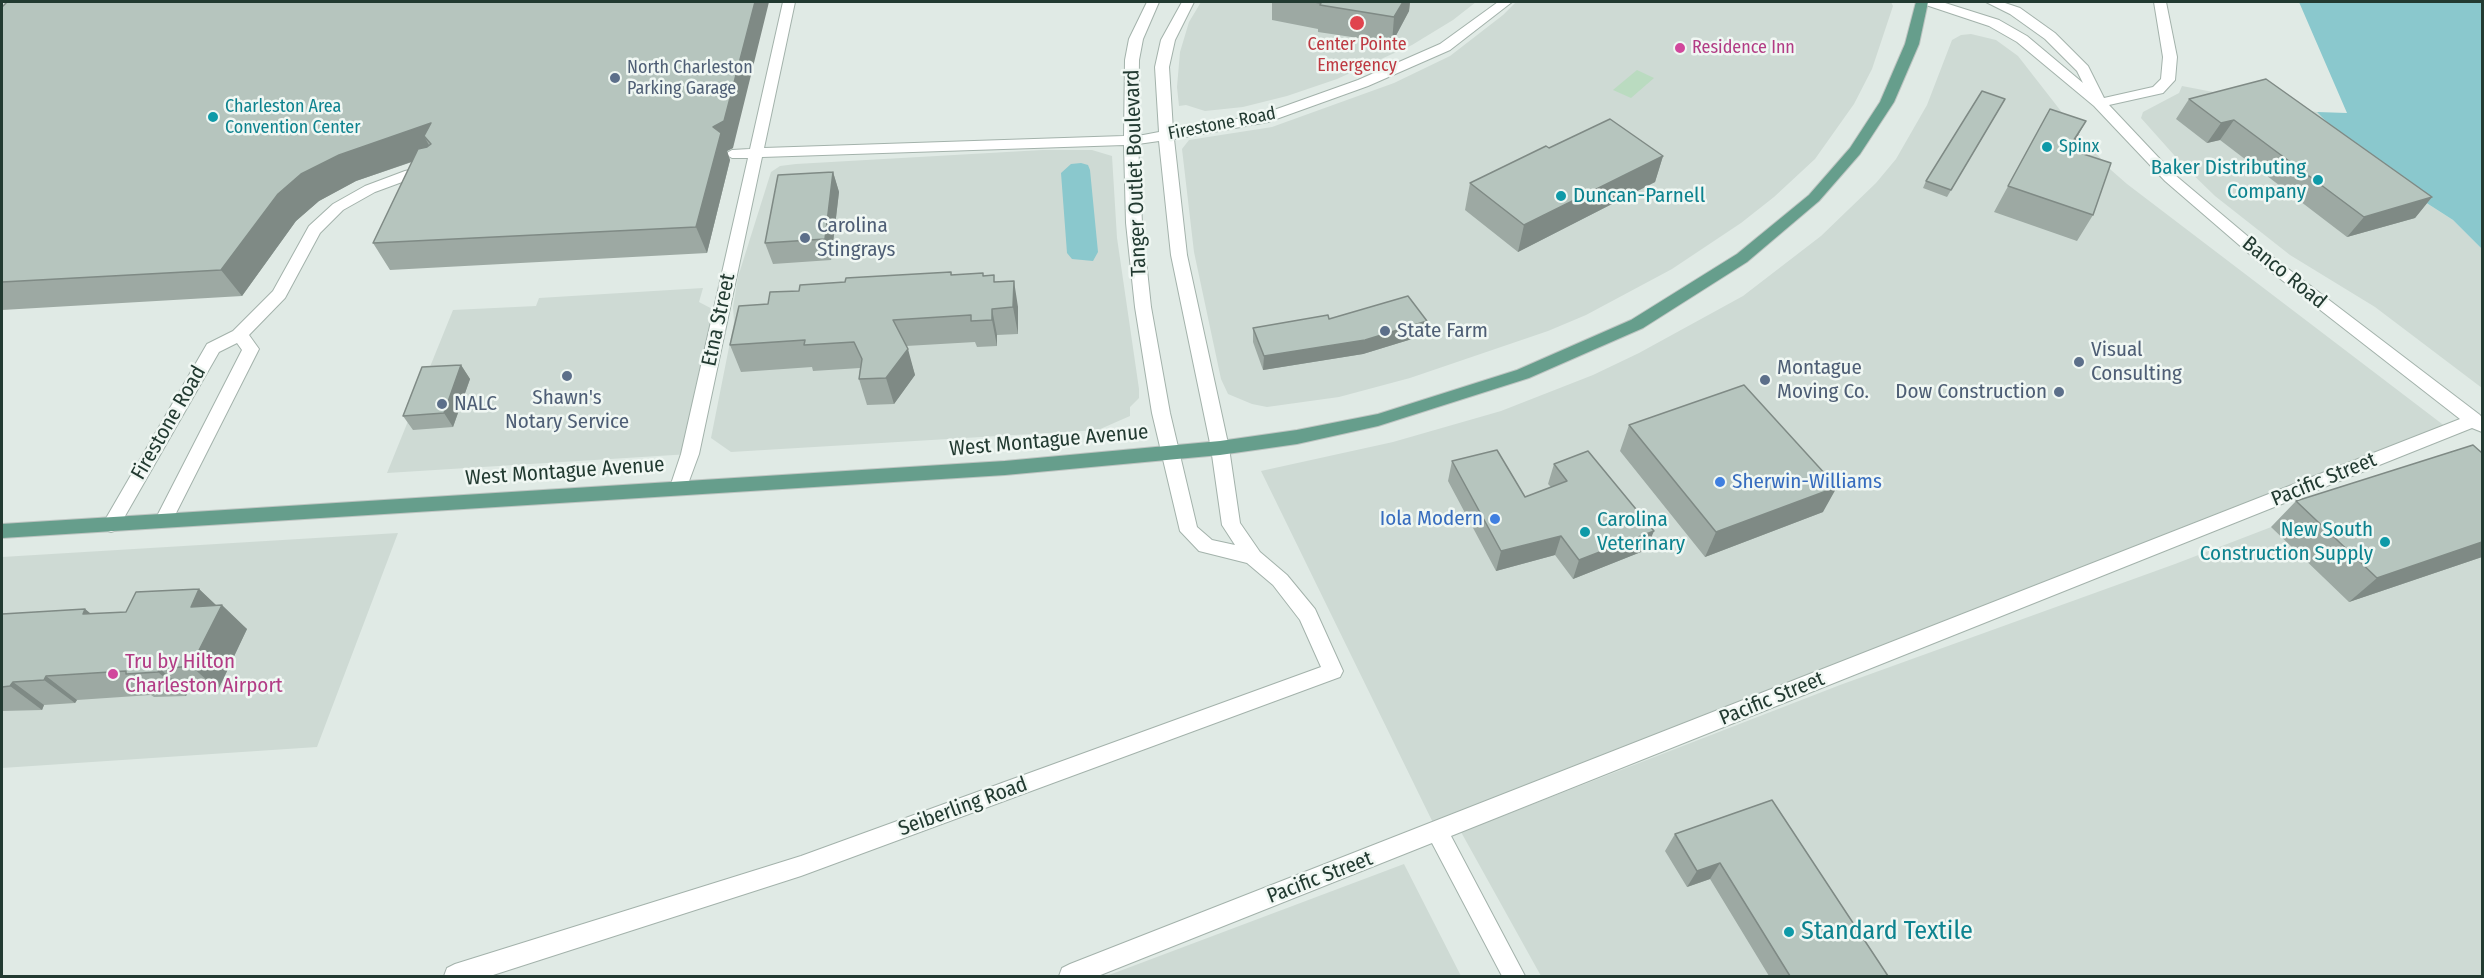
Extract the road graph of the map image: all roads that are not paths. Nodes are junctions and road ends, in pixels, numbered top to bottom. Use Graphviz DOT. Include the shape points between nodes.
graph roads {
  1 [pos="789,2"];
  2 [pos="1153,2"];
  3 [pos="1188,2"];
  4 [pos="1506,2"];
  5 [pos="1922,2"];
  6 [pos="1931,2"];
  7 [pos="1992,2"];
  8 [pos="2160,2"];
  9 [pos="2099,103"];
  10 [pos="1166,135"];
  11 [pos="1131,140"];
  12 [pos="754,153"];
  13 [pos="732,154"];
  14 [pos="437,169"];
  15 [pos="239,335"];
  16 [pos="2478,424"];
  17 [pos="1220,448"];
  18 [pos="1169,453"];
  19 [pos="679,487"];
  20 [pos="164,520"];
  21 [pos="111,525"];
  22 [pos="2,531"];
  23 [pos="1253,557"];
  24 [pos="1438,832"];
  25 [pos="455,976"];
  26 [pos="1070,976"];
  27 [pos="1514,976"];
  1 -- 12 [label="street, Etna Street"];
  2 -- 11 [label="street, Tanger Outlet Boulevard" via="1136,39 1132,60"];
  3 -- 10 [label="street, Tanger Outlet Boulevard" via="1168,40 1162,67"];
  4 -- 10 [label="street, Firestone Road" via="1445,47 1363,83 1263,119"];
  5 -- 17 [label="main road, West Montague Avenue" via="1912,44 1887,102 1855,151 1814,198 1742,258 1637,324 1522,374 1378,420"];
  6 -- 9 [label="street, Banco Road" via="1994,23 2022,39"];
  7 -- 9 [label="street, Banco Road" via="2015,11 2050,36 2084,69"];
  8 -- 9 [label="street" via="2170,57 2169,80 2158,90"];
  9 -- 16 [label="street, Banco Road" via="2170,178 2265,259"];
  10 -- 11 [label="street, Firestone Road"];
  10 -- 17 [label="street, Tanger Outlet Boulevard" via="1179,255"];
  11 -- 12 [label="street, Firestone Road"];
  11 -- 18 [label="street, Tanger Outlet Boulevard" via="1143,307"];
  12 -- 13 [label="street, Firestone Road"];
  12 -- 19 [label="street, Etna Street" via="690,454"];
  14 -- 15 [label="street, Firestone Road" via="370,189 338,207 314,230 279,294"];
  15 -- 20 [label="street, Firestone Road" via="251,349"];
  15 -- 21 [label="street, Firestone Road" via="213,348"];
  16 -- 24 [label="street, Pacific Street"];
  17 -- 18 [label="main road, West Montague Avenue"];
  17 -- 23 [label="street, Seiberling Road" via="1231,525"];
  18 -- 19 [label="main road, West Montague Avenue" via="1005,468"];
  18 -- 23 [label="street, Seiberling Road" via="1189,531 1206,546"];
  19 -- 20 [label="main road, West Montague Avenue"];
  20 -- 21 [label="main road, West Montague Avenue"];
  21 -- 22 [label="main road, West Montague Avenue"];
  23 -- 25 [label="street, Seiberling Road" via="1280,580 1308,615 1333,671 801,866"];
  24 -- 26 [label="street, Pacific Street"];
  24 -- 27 [label="street"];
}
